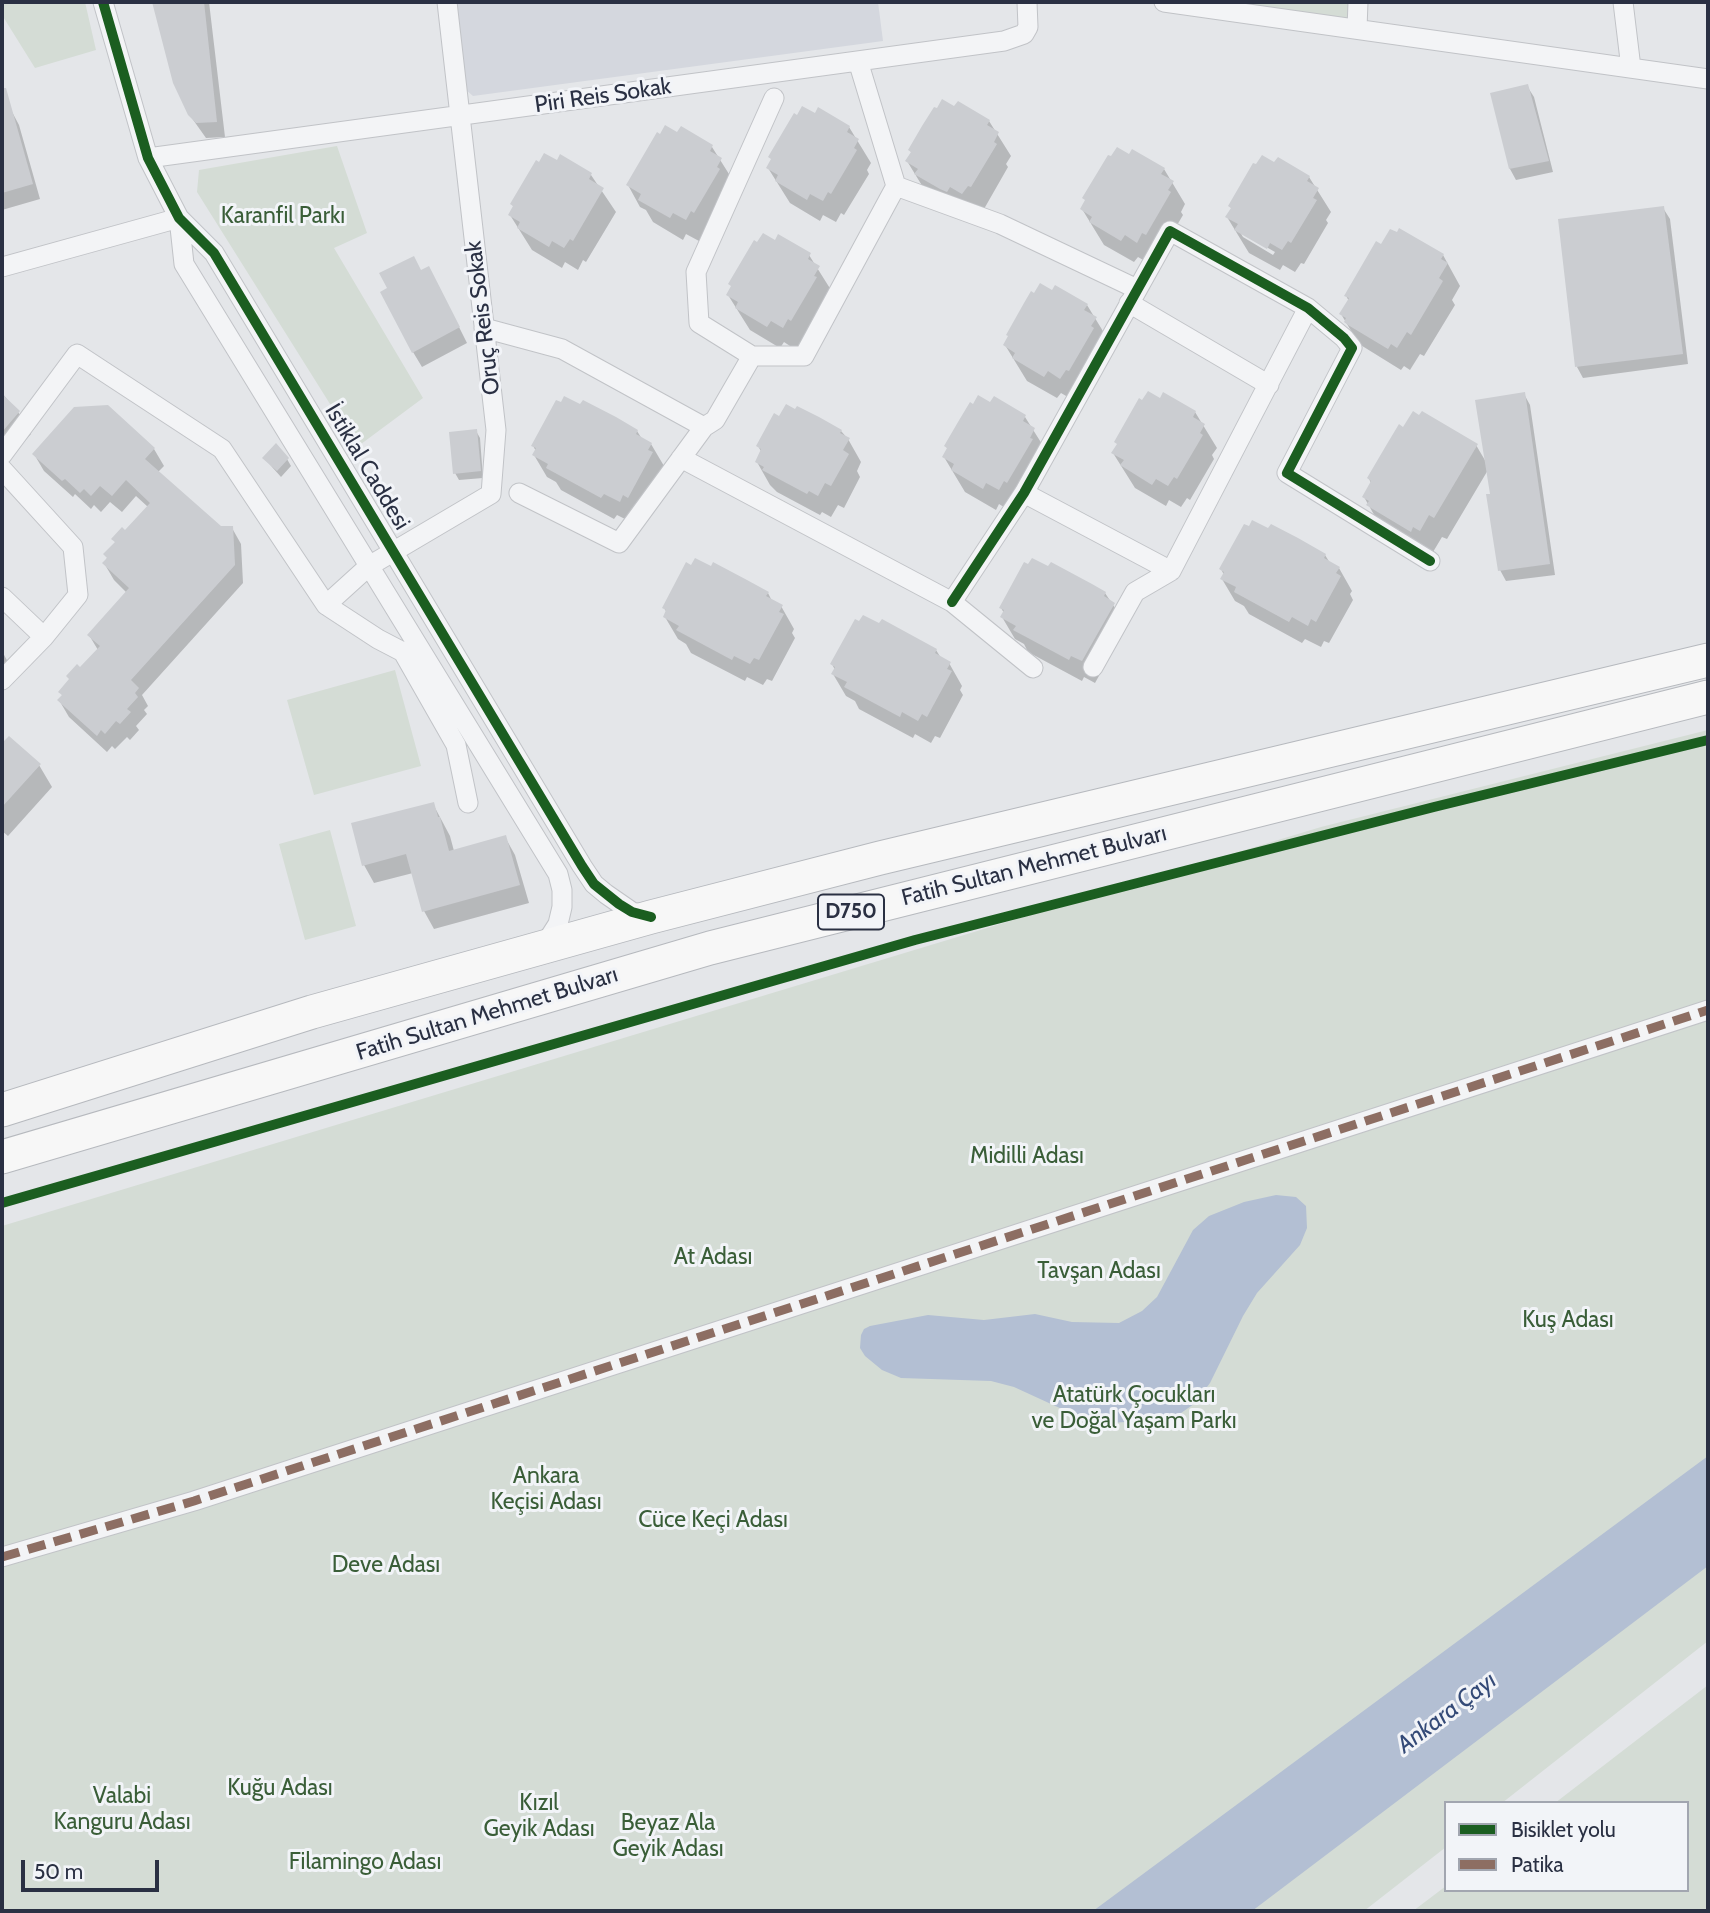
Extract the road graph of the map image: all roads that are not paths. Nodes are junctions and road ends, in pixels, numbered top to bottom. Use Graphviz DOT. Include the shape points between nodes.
graph roads {
  1 [pos="103,2"];
  2 [pos="447,2"];
  3 [pos="1027,2"];
  4 [pos="1164,2"];
  5 [pos="1358,2"];
  6 [pos="1623,2"];
  7 [pos="1357,29"];
  8 [pos="858,61"];
  9 [pos="1631,68"];
  10 [pos="1708,79"];
  11 [pos="774,98"];
  12 [pos="461,115"];
  13 [pos="148,158"];
  14 [pos="896,186"];
  15 [pos="179,218"];
  16 [pos="2,267"];
  17 [pos="1133,296"];
  18 [pos="1308,308"];
  19 [pos="484,328"];
  20 [pos="752,356"];
  21 [pos="1269,385"];
  22 [pos="704,427"];
  23 [pos="2,455"];
  24 [pos="681,458"];
  25 [pos="2,469"];
  26 [pos="1024,492"];
  27 [pos="519,493"];
  28 [pos="394,553"];
  29 [pos="1430,561"];
  30 [pos="369,566"];
  31 [pos="1171,571"];
  32 [pos="2,597"];
  33 [pos="952,602"];
  34 [pos="326,605"];
  35 [pos="44,637"];
  36 [pos="1708,660"];
  37 [pos="1093,667"];
  38 [pos="1033,668"];
  39 [pos="2,680"];
  40 [pos="1708,696"];
  41 [pos="467,803"];
  42 [pos="651,917"];
  43 [pos="543,947"];
  44 [pos="1708,1010"];
  45 [pos="2,1110"];
  46 [pos="2,1157"];
  47 [pos="2,1557"];
  1 -- 13 [label="street, İstiklal Caddesi"];
  2 -- 12 [label="street, Oruç Reis Sokak"];
  3 -- 8 [label="street, Piri Reis Sokak" via="1024,34 1004,41"];
  4 -- 7 [label="street"];
  5 -- 7 [label="street"];
  6 -- 9 [label="street"];
  7 -- 9 [label="street"];
  8 -- 12 [label="street, Piri Reis Sokak"];
  8 -- 14 [label="street"];
  9 -- 10 [label="street"];
  11 -- 20 [label="street" via="696,272 699,323"];
  12 -- 13 [label="street, Piri Reis Sokak"];
  12 -- 19 [label="street, Oruç Reis Sokak"];
  13 -- 15 [label="street, İstiklal Caddesi"];
  14 -- 17 [label="street" via="1000,224"];
  14 -- 20 [label="street" via="804,356"];
  15 -- 16 [label="street"];
  15 -- 28 [label="street, İstiklal Caddesi" via="214,253"];
  15 -- 30 [label="street, İstiklal Caddesi" via="184,264"];
  17 -- 18 [label="street" via="1170,231"];
  17 -- 21 [label="street"];
  17 -- 26 [label="street"];
  18 -- 21 [label="street"];
  18 -- 29 [label="street" via="1352,348 1287,473"];
  19 -- 22 [label="street" via="562,349"];
  19 -- 28 [label="street, Oruç Reis Sokak" via="496,430 491,494"];
  20 -- 22 [label="street" via="715,420"];
  21 -- 31 [label="street"];
  22 -- 24 [label="street"];
  23 -- 34 [label="street" via="77,354 222,449"];
  24 -- 27 [label="street" via="619,544"];
  24 -- 33 [label="street"];
  25 -- 35 [label="street" via="74,547 79,595"];
  26 -- 31 [label="street"];
  26 -- 33 [label="street"];
  28 -- 30 [label="street, Oruç Reis Sokak"];
  28 -- 42 [label="street, İstiklal Caddesi" via="594,884 632,912"];
  30 -- 34 [label="street, Oruç Reis Sokak"];
  30 -- 43 [label="street, İstiklal Caddesi" via="558,874 562,907 558,924"];
  31 -- 37 [label="street" via="1135,592"];
  32 -- 35 [label="street"];
  33 -- 38 [label="street"];
  34 -- 41 [label="street" via="402,652 456,745"];
  35 -- 39 [label="street"];
  36 -- 42 [label="highway, Fatih Sultan Mehmet Bulvarı / D750"];
  40 -- 46 [label="highway, Fatih Sultan Mehmet Bulvarı / D750" via="710,948"];
  42 -- 43 [label="highway, Fatih Sultan Mehmet Bulvarı / D750"];
  43 -- 45 [label="highway, Fatih Sultan Mehmet Bulvarı / D750" via="312,1012"];
  44 -- 47 [label="street" via="194,1501"];
}
